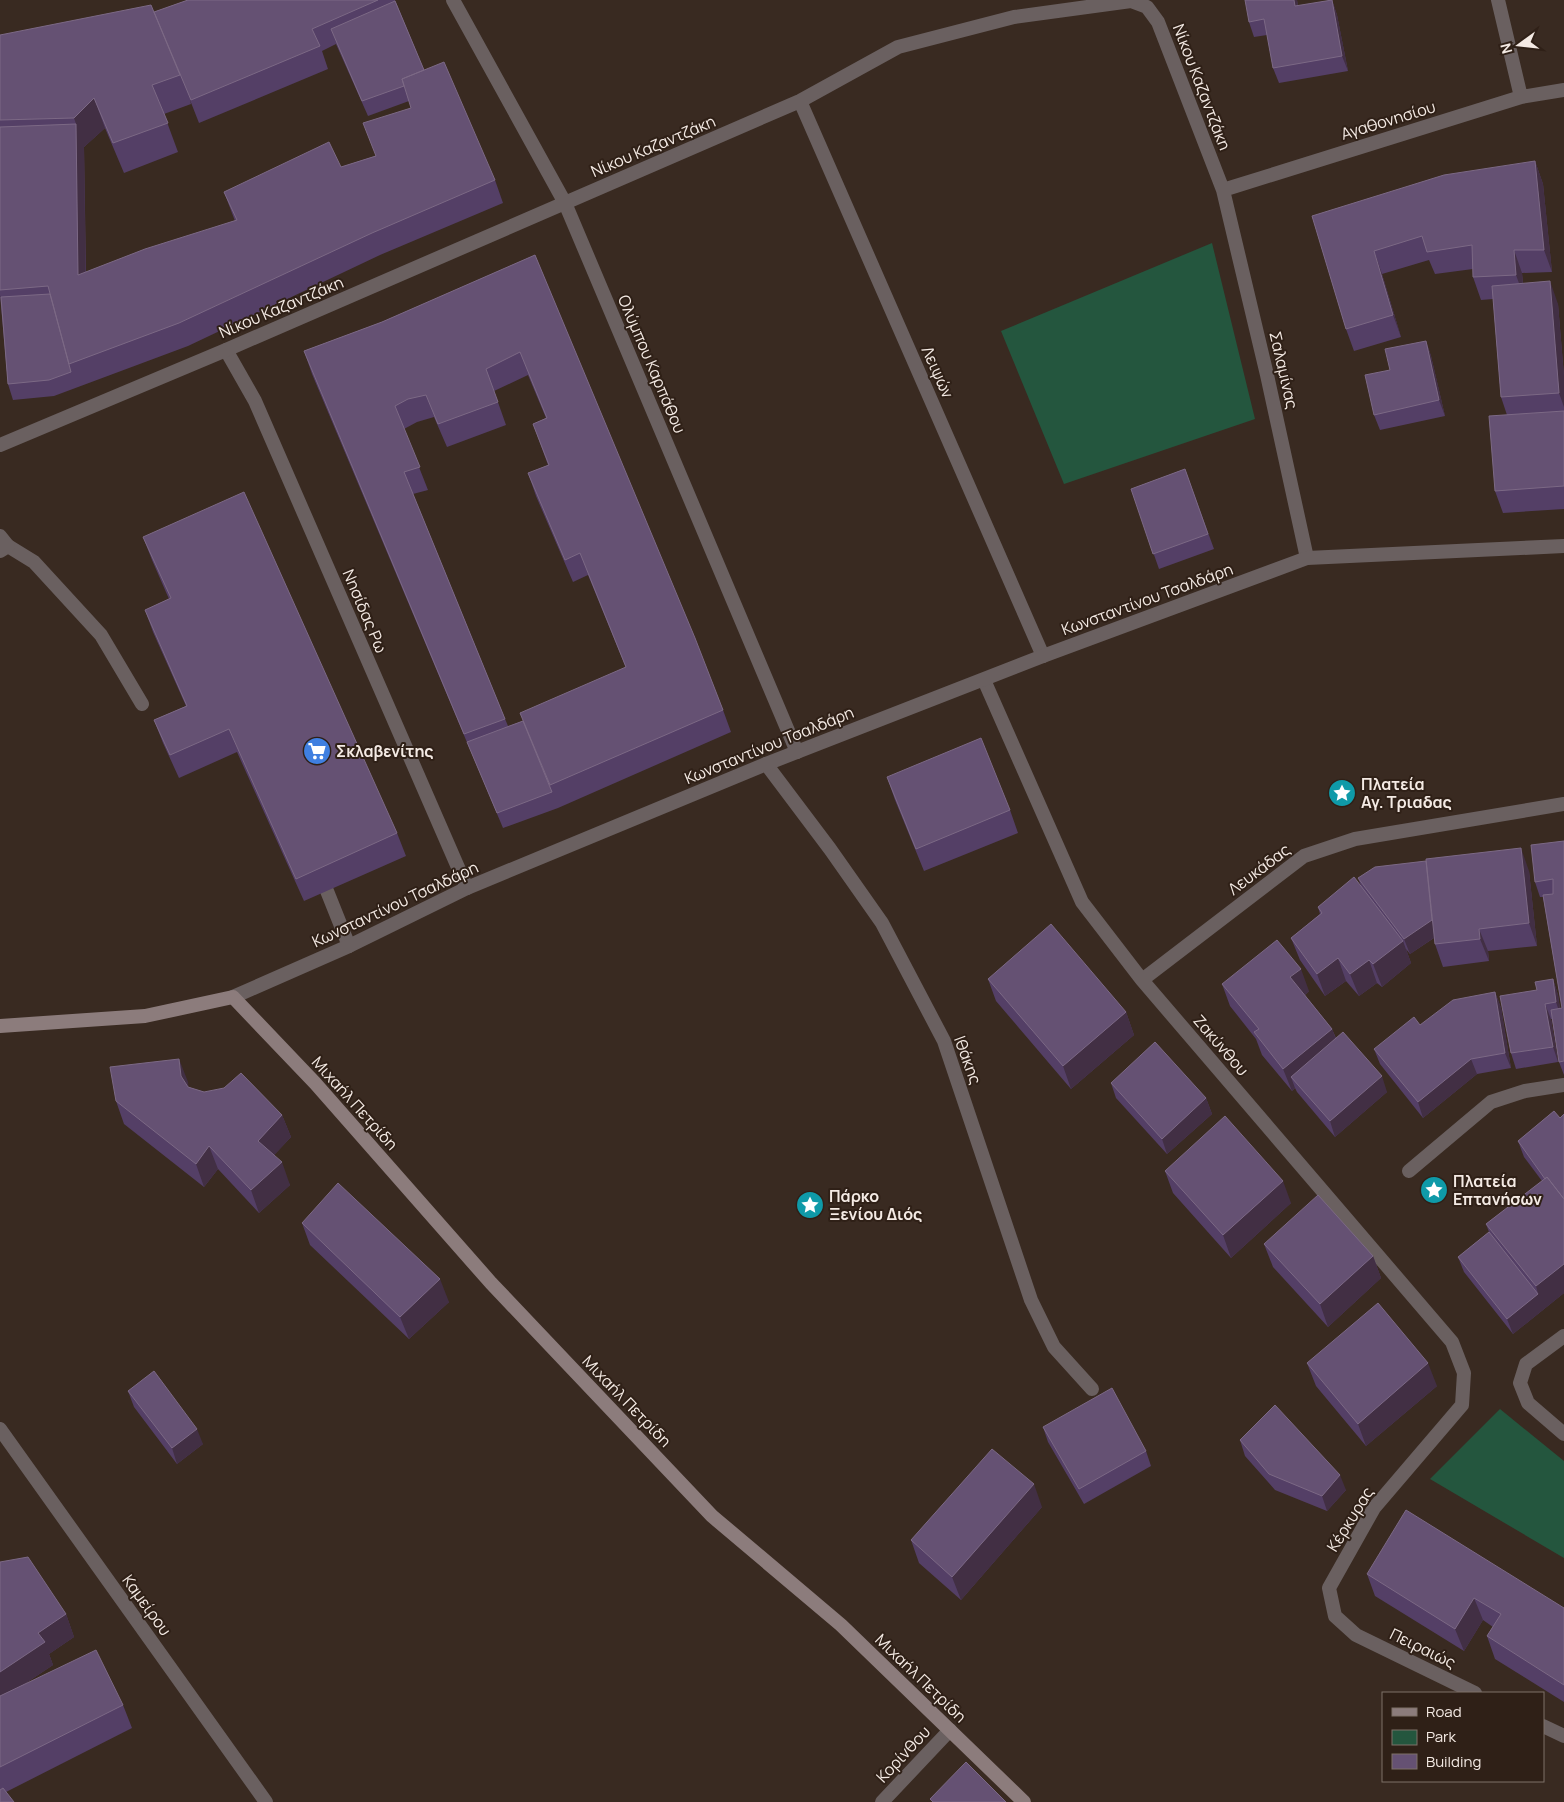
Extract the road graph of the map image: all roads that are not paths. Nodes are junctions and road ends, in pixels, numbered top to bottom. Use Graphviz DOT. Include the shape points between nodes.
graph roads {
  1 [pos="453,0"];
  2 [pos="1498,0"];
  3 [pos="1564,90"];
  4 [pos="1521,97"];
  5 [pos="800,101"];
  6 [pos="1223,190"];
  7 [pos="565,203"];
  8 [pos="226,350"];
  9 [pos="0,445"];
  10 [pos="3,544"];
  11 [pos="1564,546"];
  12 [pos="1307,558"];
  13 [pos="1043,656"];
  14 [pos="984,680"];
  15 [pos="142,704"];
  16 [pos="797,752"];
  17 [pos="766,764"];
  18 [pos="1564,804"];
  19 [pos="467,888"];
  20 [pos="327,891"];
  21 [pos="349,946"];
  22 [pos="1142,980"];
  23 [pos="233,997"];
  24 [pos="0,1026"];
  25 [pos="1564,1085"];
  26 [pos="1409,1171"];
  27 [pos="1564,1336"];
  28 [pos="1092,1390"];
  29 [pos="1462,1405"];
  30 [pos="0,1429"];
  31 [pos="1564,1434"];
  32 [pos="1356,1635"];
  33 [pos="1473,1692"];
  34 [pos="1544,1726"];
  35 [pos="950,1730"];
  36 [pos="1564,1736"];
  37 [pos="266,1802"];
  38 [pos="882,1802"];
  39 [pos="1024,1802"];
  1 -- 7 [label="street, Ολύμπου Καρπάθου"];
  2 -- 4 [label="street"];
  3 -- 4 [label="street, Αγαθονησίου"];
  4 -- 6 [label="street, Αγαθονησίου"];
  5 -- 6 [label="street, Νίκου Καζαντζάκη" via="898,47 1014,17 1131,2 1147,7 1158,22"];
  5 -- 7 [label="street, Νίκου Καζαντζάκη"];
  5 -- 13 [label="street, Λειψών"];
  6 -- 12 [label="street, Σαλαμίνας" via="1268,375"];
  7 -- 8 [label="street, Νίκου Καζαντζάκη"];
  7 -- 16 [label="street, Ολύμπου Καρπάθου"];
  8 -- 9 [label="street, Νίκου Καζαντζάκη"];
  8 -- 19 [label="street, Νησίδας Ρω" via="255,401"];
  10 -- 15 [label="street" via="34,562 101,636"];
  11 -- 12 [label="street, Κωνσταντίνου Τσαλδάρη"];
  12 -- 13 [label="street, Κωνσταντίνου Τσαλδάρη"];
  13 -- 14 [label="street, Κωνσταντίνου Τσαλδάρη"];
  14 -- 16 [label="street, Κωνσταντίνου Τσαλδάρη"];
  14 -- 22 [label="street, Ζακύνθου" via="1082,902"];
  16 -- 17 [label="street, Κωνσταντίνου Τσαλδάρη"];
  17 -- 19 [label="street, Κωνσταντίνου Τσαλδάρη"];
  17 -- 28 [label="street, Ιθάκης" via="882,923 944,1041 1031,1300 1054,1347"];
  18 -- 22 [label="street, Λευκάδας" via="1355,839 1304,856"];
  19 -- 21 [label="street, Κωνσταντίνου Τσαλδάρη"];
  20 -- 21 [label="street"];
  21 -- 23 [label="street, Κωνσταντίνου Τσαλδάρη"];
  22 -- 29 [label="street, Ζακύνθου" via="1452,1342 1464,1373"];
  23 -- 24 [label="main road, Κωνσταντίνου Τσαλδάρη" via="145,1016"];
  23 -- 35 [label="main road, Μιχαήλ Πετρίδη" via="315,1083 491,1283 712,1516 841,1625"];
  25 -- 26 [label="street" via="1525,1091 1491,1102"];
  27 -- 31 [label="street" via="1526,1364 1520,1383 1528,1403"];
  29 -- 32 [label="street, Κέρκυρας" via="1374,1508 1329,1588 1335,1616"];
  30 -- 37 [label="street, Καμείρου"];
  32 -- 33 [label="street, Πειραιώς"];
  34 -- 36 [label="street"];
  35 -- 38 [label="street, Κορίνθου"];
  35 -- 39 [label="main road, Μιχαήλ Πετρίδη"];
}
